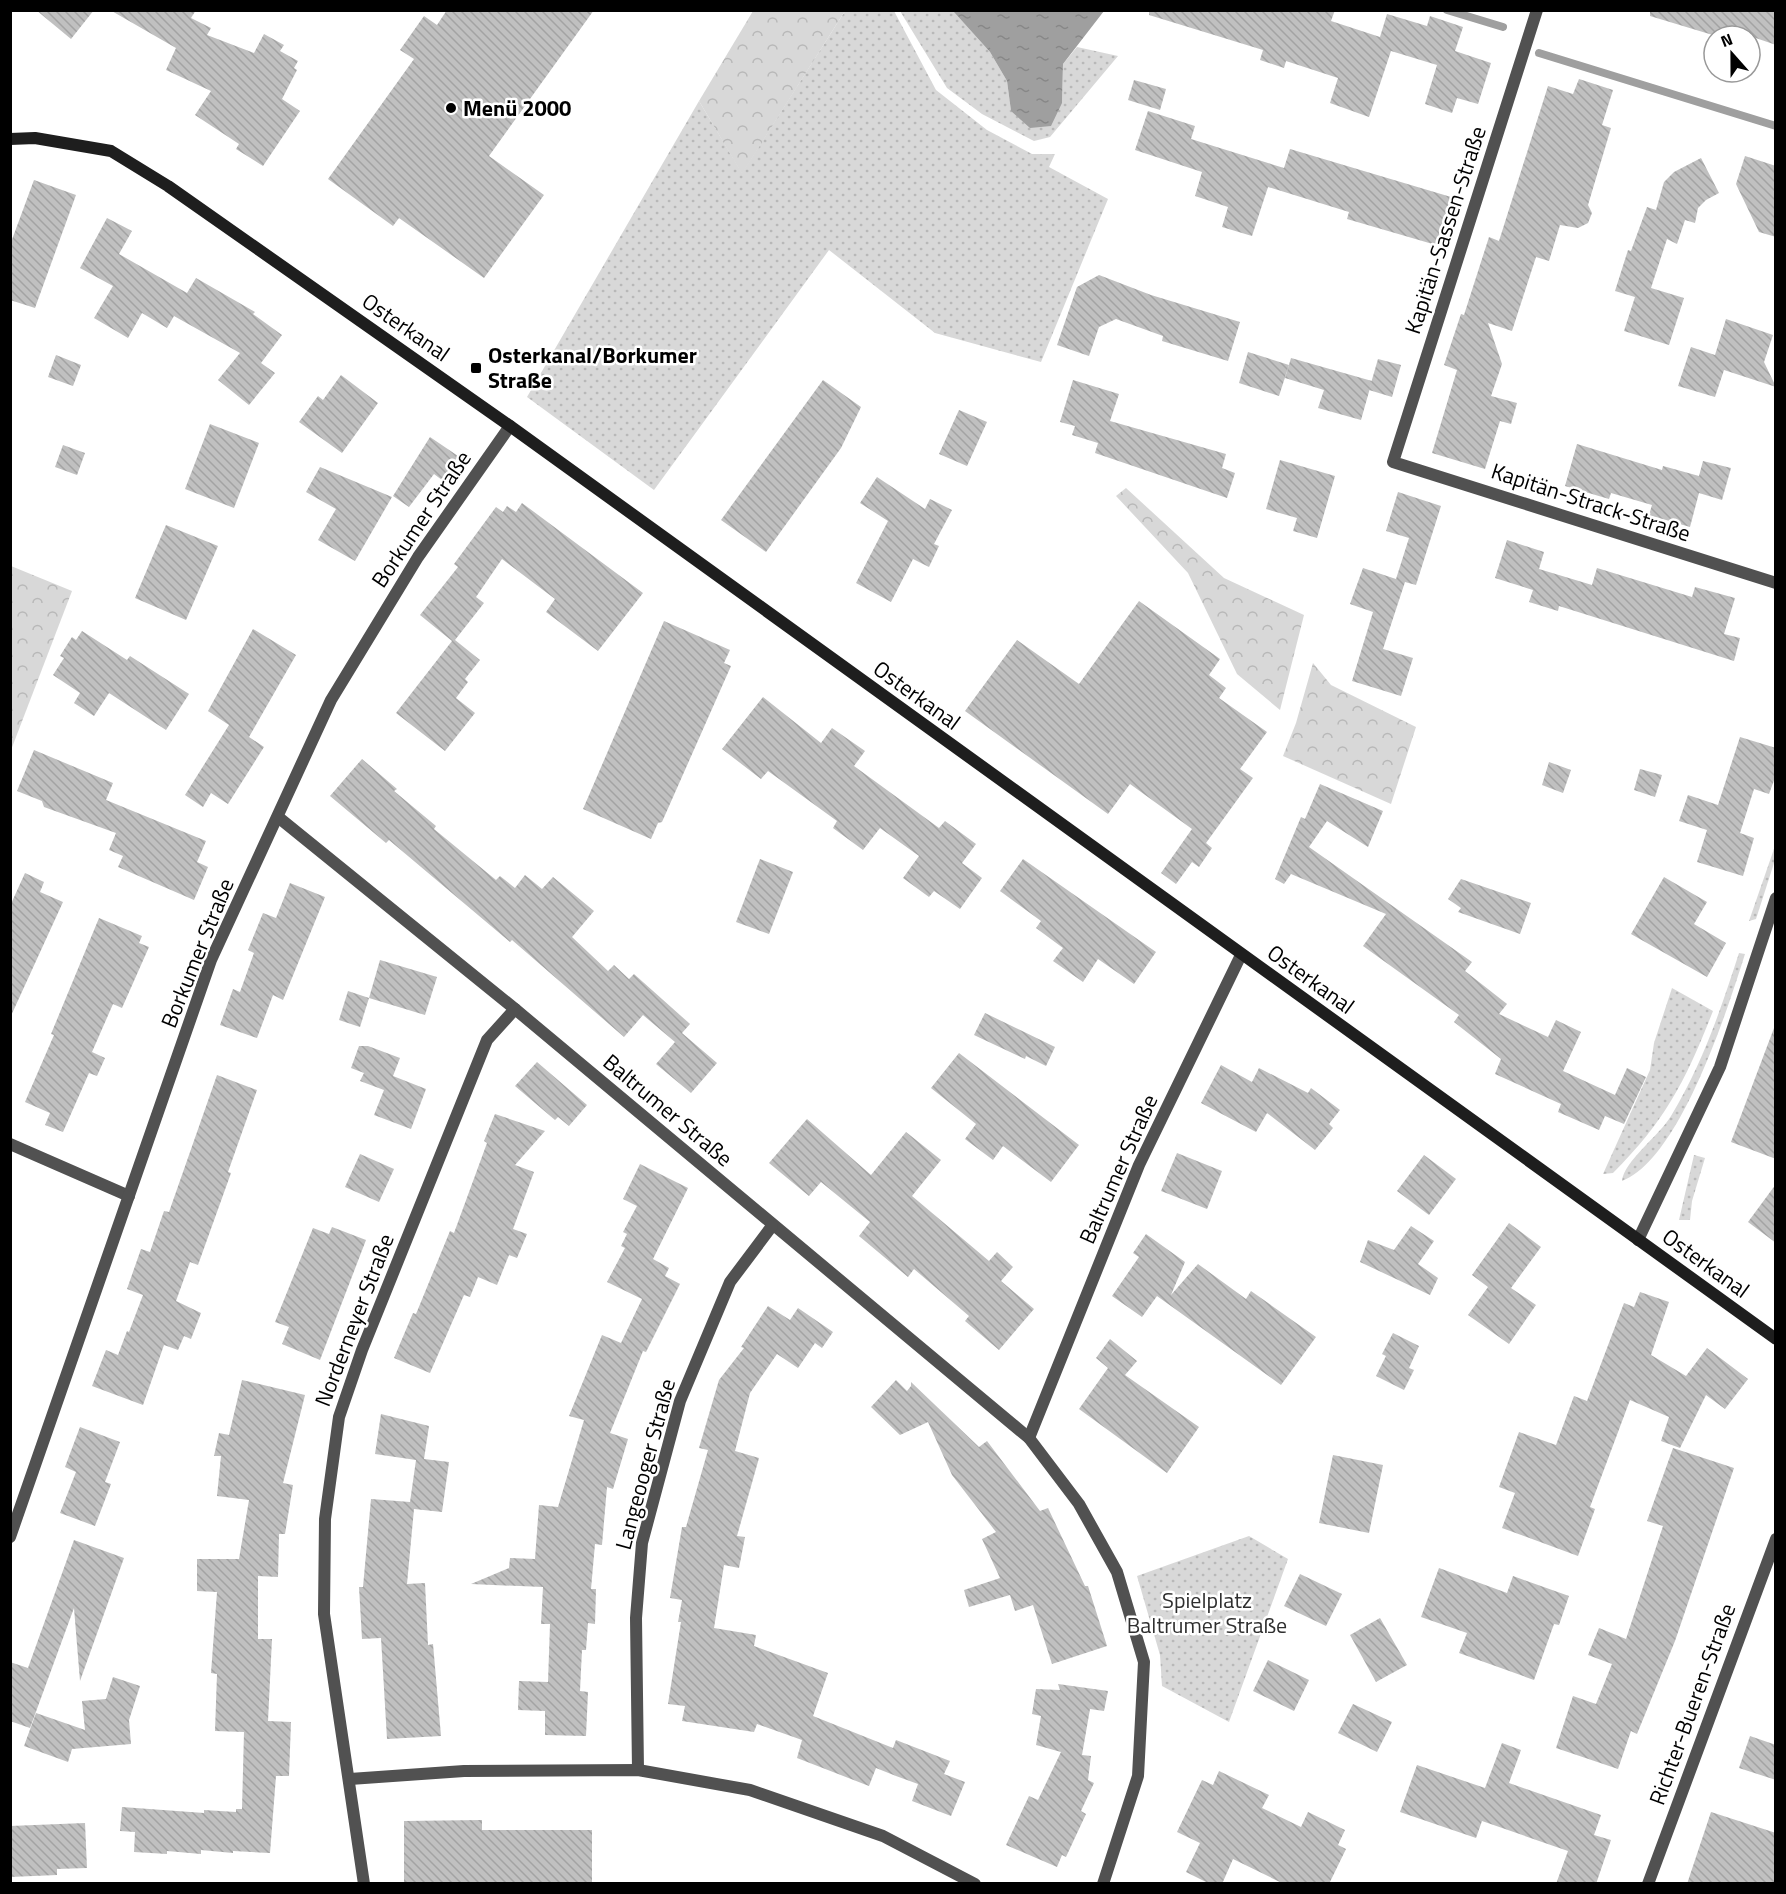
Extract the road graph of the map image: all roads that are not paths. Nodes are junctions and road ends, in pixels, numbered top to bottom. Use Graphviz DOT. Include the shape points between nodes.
graph roads {
  1 [pos="1537,10"];
  2 [pos="10,139"];
  3 [pos="510,426"];
  4 [pos="1393,462"];
  5 [pos="1776,583"];
  6 [pos="278,818"];
  7 [pos="1776,898"];
  8 [pos="1241,955"];
  9 [pos="515,1009"];
  10 [pos="10,1144"];
  11 [pos="129,1196"];
  12 [pos="772,1226"];
  13 [pos="1638,1240"];
  14 [pos="1776,1339"];
  15 [pos="1029,1438"];
  16 [pos="10,1537"];
  17 [pos="1776,1539"];
  18 [pos="638,1770"];
  19 [pos="350,1779"];
  20 [pos="364,1884"];
  21 [pos="975,1884"];
  22 [pos="1103,1884"];
  23 [pos="1648,1884"];
  1 -- 4 [label="street, Kapitän-Sassen-Straße"];
  2 -- 3 [label="main road, Osterkanal" via="35,138 111,151 168,186"];
  3 -- 6 [label="street, Borkumer Straße" via="418,557 331,700"];
  3 -- 8 [label="main road, Osterkanal"];
  4 -- 5 [label="street, Kapitän-Strack-Straße"];
  6 -- 9 [label="street, Baltrumer Straße"];
  6 -- 11 [label="street, Borkumer Straße" via="211,960"];
  7 -- 13 [label="street" via="1720,1067"];
  8 -- 13 [label="main road, Osterkanal"];
  8 -- 15 [label="street, Baltrumer Straße" via="1140,1165"];
  9 -- 12 [label="street, Baltrumer Straße"];
  9 -- 19 [label="street, Norderneyer Straße" via="488,1040 339,1416 325,1519 324,1614"];
  10 -- 11 [label="street"];
  11 -- 16 [label="street, Borkumer Straße"];
  12 -- 15 [label="street, Baltrumer Straße"];
  12 -- 18 [label="street, Langeooger Straße" via="730,1282 680,1401 642,1543 636,1618"];
  13 -- 14 [label="main road, Osterkanal"];
  15 -- 22 [label="street, Baltrumer Straße" via="1079,1504 1118,1572 1144,1662 1138,1776"];
  17 -- 23 [label="street, Richter-Bueren-Straße"];
  18 -- 19 [label="street" via="464,1771"];
  18 -- 21 [label="street" via="750,1790 883,1836"];
  19 -- 20 [label="street, Norderneyer Straße"];
}
